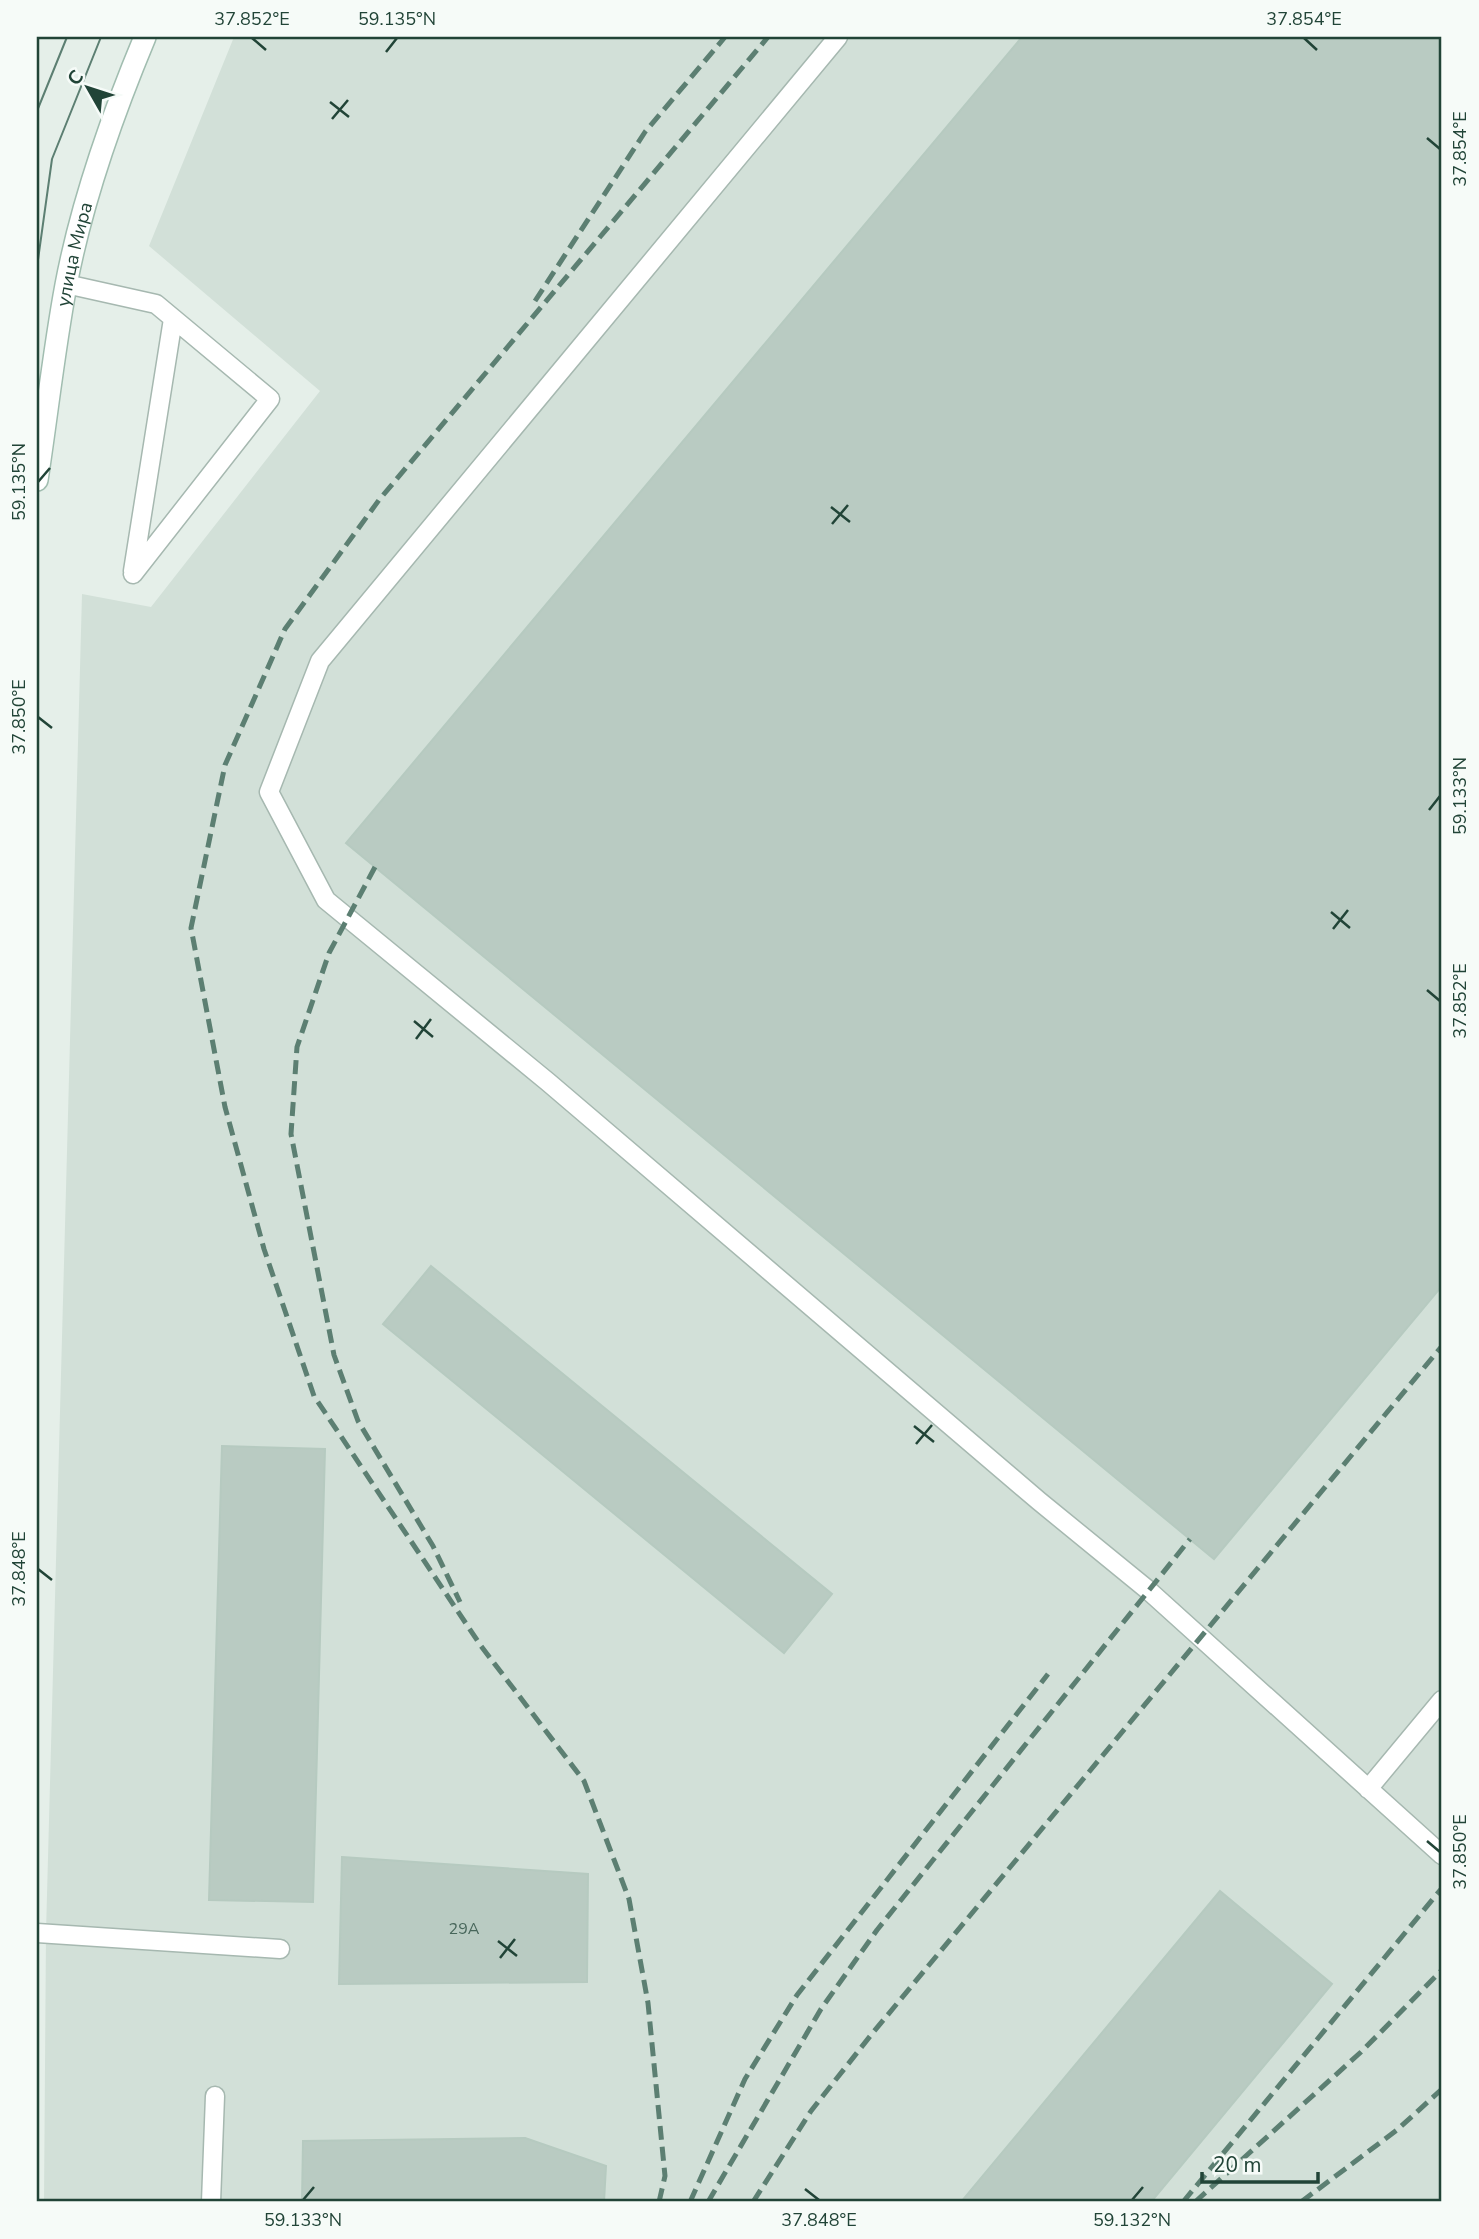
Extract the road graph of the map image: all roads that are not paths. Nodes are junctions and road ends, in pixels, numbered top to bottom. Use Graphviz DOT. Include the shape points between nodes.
graph roads {
  1 [pos="145,37"];
  2 [pos="838,37"];
  3 [pos="66,284"];
  4 [pos="173,318"];
  5 [pos="37,480"];
  6 [pos="1442,1700"];
  7 [pos="1368,1788"];
  8 [pos="1442,1855"];
  9 [pos="37,1933"];
  10 [pos="280,1949"];
  11 [pos="215,2096"];
  12 [pos="211,2202"];
  1 -- 3 [label="main road, улица Мира" via="114,116"];
  2 -- 7 [label="lane" via="320,661 269,792 327,901 1148,1590"];
  3 -- 4 [label="lane" via="156,304"];
  3 -- 5 [label="main road, улица Мира"];
  4 -- 4 [label="lane" via="139,534 133,574 270,399"];
  6 -- 7 [label="lane"];
  7 -- 8 [label="lane"];
  9 -- 10 [label="lane"];
  11 -- 12 [label="lane"];
}
